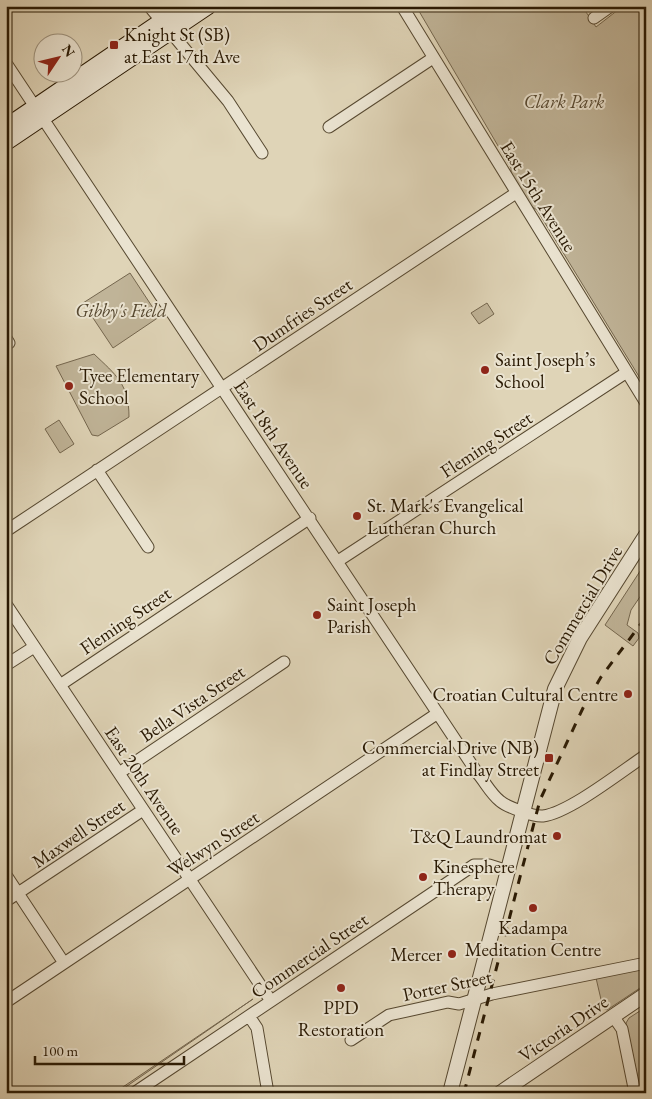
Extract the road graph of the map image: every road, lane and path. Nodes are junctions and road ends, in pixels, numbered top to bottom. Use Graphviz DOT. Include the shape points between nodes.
graph roads {
  1 [pos="149,6"];
  2 [pos="184,6"];
  3 [pos="208,6"];
  4 [pos="402,6"];
  5 [pos="611,6"];
  6 [pos="594,18"];
  7 [pos="165,27"];
  8 [pos="433,58"];
  9 [pos="6,63"];
  10 [pos="39,113"];
  11 [pos="6,127"];
  12 [pos="329,128"];
  13 [pos="6,142"];
  14 [pos="262,154"];
  15 [pos="516,193"];
  16 [pos="627,372"];
  17 [pos="222,388"];
  18 [pos="646,403"];
  19 [pos="97,470"];
  20 [pos="310,518"];
  21 [pos="6,531"];
  22 [pos="646,535"];
  23 [pos="148,547"];
  24 [pos="338,561"];
  25 [pos="6,604"];
  26 [pos="34,647"];
  27 [pos="284,662"];
  28 [pos="6,665"];
  29 [pos="60,685"];
  30 [pos="438,713"];
  31 [pos="646,755"];
  32 [pos="118,772"];
  33 [pos="144,810"];
  34 [pos="523,811"];
  35 [pos="508,871"];
  36 [pos="6,875"];
  37 [pos="190,879"];
  38 [pos="19,893"];
  39 [pos="6,901"];
  40 [pos="64,963"];
  41 [pos="646,963"];
  42 [pos="646,994"];
  43 [pos="474,1000"];
  44 [pos="271,1001"];
  45 [pos="6,1002"];
  46 [pos="249,1016"];
  47 [pos="613,1016"];
  48 [pos="351,1040"];
  49 [pos="134,1093"];
  50 [pos="268,1093"];
  51 [pos="450,1093"];
  52 [pos="500,1093"];
  53 [pos="635,1093"];
  1 -- 7 [label="street"];
  2 -- 7 [label="main road"];
  3 -- 7 [label="main road"];
  4 -- 8 [label="street, East 15th Avenue"];
  5 -- 6 [label="street"];
  7 -- 10 [label="main road"];
  7 -- 14 [label="street" via="228,101"];
  8 -- 12 [label="street"];
  8 -- 15 [label="street, East 15th Avenue"];
  9 -- 10 [label="street, East 18th Avenue"];
  10 -- 11 [label="main road"];
  10 -- 13 [label="main road"];
  10 -- 17 [label="street, East 18th Avenue"];
  15 -- 16 [label="street, East 15th Avenue"];
  15 -- 17 [label="street, Dumfries Street"];
  16 -- 18 [label="street, East 15th Avenue"];
  16 -- 24 [label="street, Fleming Street"];
  17 -- 19 [label="street, Dumfries Street"];
  17 -- 20 [label="street, East 18th Avenue"];
  19 -- 21 [label="street, Dumfries Street"];
  19 -- 23 [label="street"];
  20 -- 24 [label="street, East 18th Avenue"];
  20 -- 29 [label="street, Fleming Street"];
  22 -- 34 [label="street, Commercial Drive" via="564,668 547,714"];
  24 -- 30 [label="street, East 18th Avenue"];
  25 -- 26 [label="street, East 20th Avenue"];
  26 -- 28 [label="street"];
  26 -- 29 [label="street, East 20th Avenue"];
  27 -- 32 [label="street, Bella Vista Street"];
  29 -- 32 [label="street, East 20th Avenue"];
  30 -- 34 [label="street, East 18th Avenue" via="498,799"];
  30 -- 37 [label="street, Welwyn Street"];
  31 -- 34 [label="street, East 18th Avenue" via="554,813 538,816"];
  32 -- 33 [label="street, East 20th Avenue"];
  33 -- 37 [label="street, East 20th Avenue"];
  33 -- 38 [label="street, Maxwell Street"];
  34 -- 35 [label="street, Commercial Drive"];
  35 -- 43 [label="street, Commercial Drive"];
  35 -- 44 [label="street, Commercial Street" via="489,865 474,865"];
  36 -- 38 [label="street"];
  37 -- 40 [label="street, Welwyn Street"];
  37 -- 44 [label="street, East 20th Avenue"];
  38 -- 39 [label="street, Maxwell Street"];
  38 -- 40 [label="street"];
  40 -- 45 [label="street, Welwyn Street"];
  41 -- 43 [label="street, Porter Street"];
  42 -- 47 [label="street, Victoria Drive"];
  43 -- 48 [label="street, Porter Street" via="459,1004 448,1002 389,1015"];
  43 -- 51 [label="street, Commercial Drive"];
  44 -- 46 [label="street, Commercial Street"];
  46 -- 49 [label="street, Commercial Street"];
  46 -- 50 [label="street" via="258,1028"];
  47 -- 52 [label="street, Victoria Drive"];
  47 -- 53 [label="street" via="622,1029"];
}
